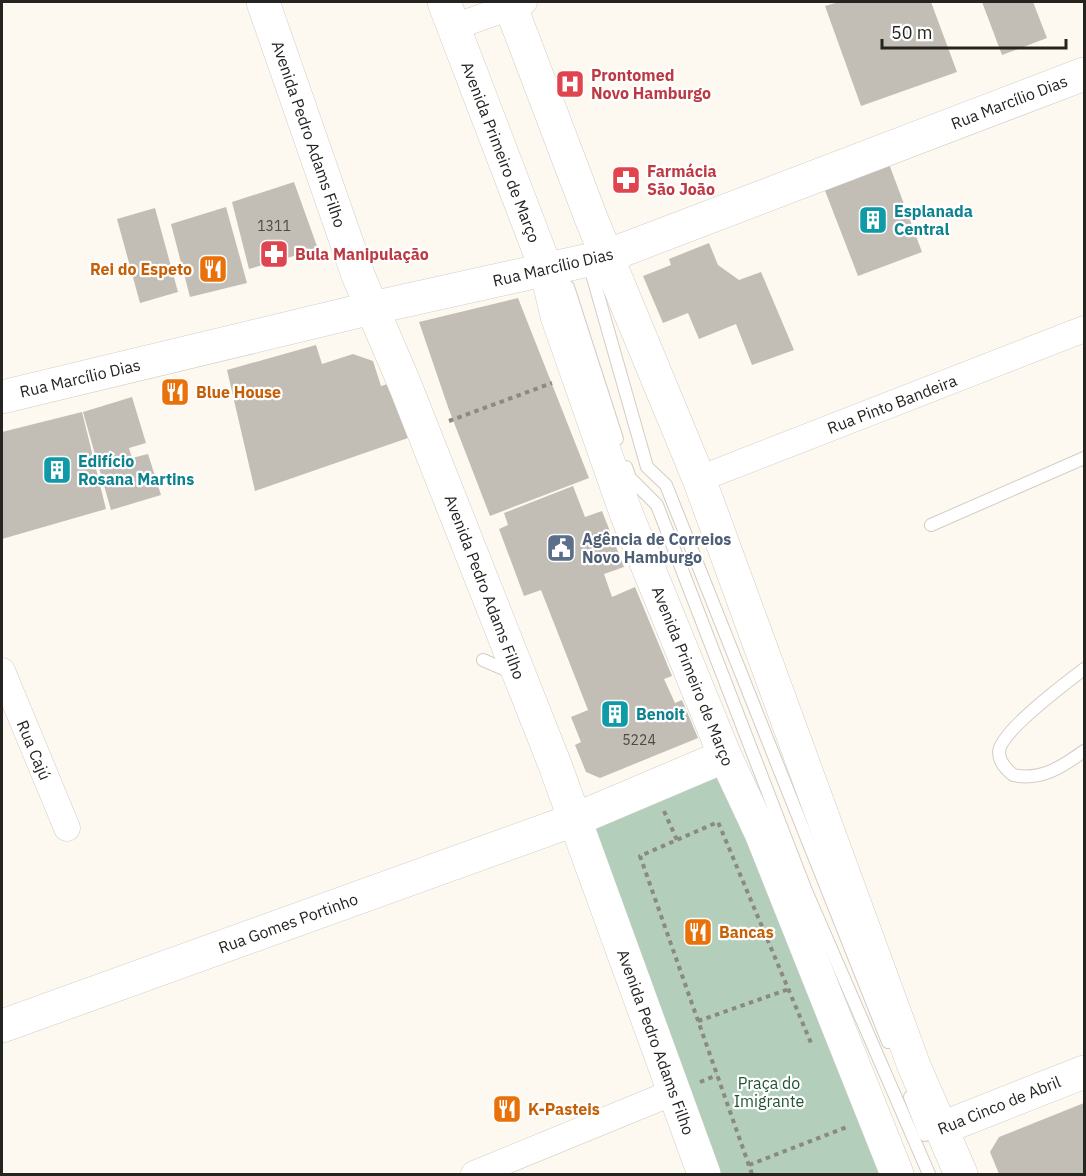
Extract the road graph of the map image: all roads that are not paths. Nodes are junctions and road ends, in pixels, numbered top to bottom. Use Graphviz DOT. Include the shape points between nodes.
graph roads {
  1 [pos="263,2"];
  2 [pos="515,3"];
  3 [pos="449,14"];
  4 [pos="1084,74"];
  5 [pos="597,258"];
  6 [pos="546,269"];
  7 [pos="372,308"];
  8 [pos="1084,329"];
  9 [pos="2,397"];
  10 [pos="1084,458"];
  11 [pos="699,479"];
  12 [pos="931,525"];
  13 [pos="483,660"];
  14 [pos="1084,669"];
  15 [pos="2,671"];
  16 [pos="519,676"];
  17 [pos="1084,752"];
  18 [pos="725,756"];
  19 [pos="574,820"];
  20 [pos="67,828"];
  21 [pos="773,863"];
  22 [pos="806,891"];
  23 [pos="2,1026"];
  24 [pos="894,1058"];
  25 [pos="1084,1071"];
  26 [pos="903,1080"];
  27 [pos="674,1092"];
  28 [pos="927,1135"];
  29 [pos="474,1174"];
  30 [pos="704,1174"];
  31 [pos="897,1174"];
  32 [pos="929,1174"];
  33 [pos="961,1174"];
  1 -- 7 [label="main road, Avenida Pedro Adams Filho"];
  2 -- 3 [label="street"];
  2 -- 5 [label="main road" via="591,218"];
  3 -- 6 [label="main road, Avenida Primeiro de Março"];
  4 -- 5 [label="main road, Rua Marcílio Dias"];
  5 -- 6 [label="main road, Rua Marcílio Dias"];
  5 -- 11 [label="main road"];
  5 -- 24 [label="lane" via="647,467 666,485"];
  6 -- 7 [label="main road, Rua Marcílio Dias"];
  6 -- 18 [label="main road, Avenida Primeiro de Março" via="557,316 626,513"];
  6 -- 22 [label="lane" via="568,287 630,478 657,505"];
  7 -- 9 [label="main road, Rua Marcílio Dias"];
  7 -- 16 [label="main road, Avenida Pedro Adams Filho"];
  8 -- 11 [label="street, Rua Pinto Bandeira"];
  10 -- 12 [label="lane"];
  11 -- 28 [label="main road" via="914,1066"];
  13 -- 16 [label="lane"];
  14 -- 17 [label="lane" via="1012,730 999,753 1003,765 1013,775 1034,777"];
  15 -- 20 [label="street, Rua Cajú"];
  16 -- 19 [label="main road, Avenida Pedro Adams Filho"];
  18 -- 19 [label="main road, Rua Gomes Portinho"];
  18 -- 21 [label="main road, Avenida Primeiro de Março"];
  19 -- 23 [label="main road, Rua Gomes Portinho"];
  19 -- 27 [label="main road, Avenida Pedro Adams Filho"];
  21 -- 22 [label="lane"];
  21 -- 31 [label="main road, Avenida Primeiro de Março" via="803,984"];
  22 -- 28 [label="lane"];
  25 -- 28 [label="main road, Rua Cinco de Abril"];
  26 -- 28 [label="lane"];
  27 -- 29 [label="street"];
  27 -- 30 [label="main road, Avenida Pedro Adams Filho"];
  28 -- 32 [label="lane"];
  28 -- 33 [label="main road"];
}
